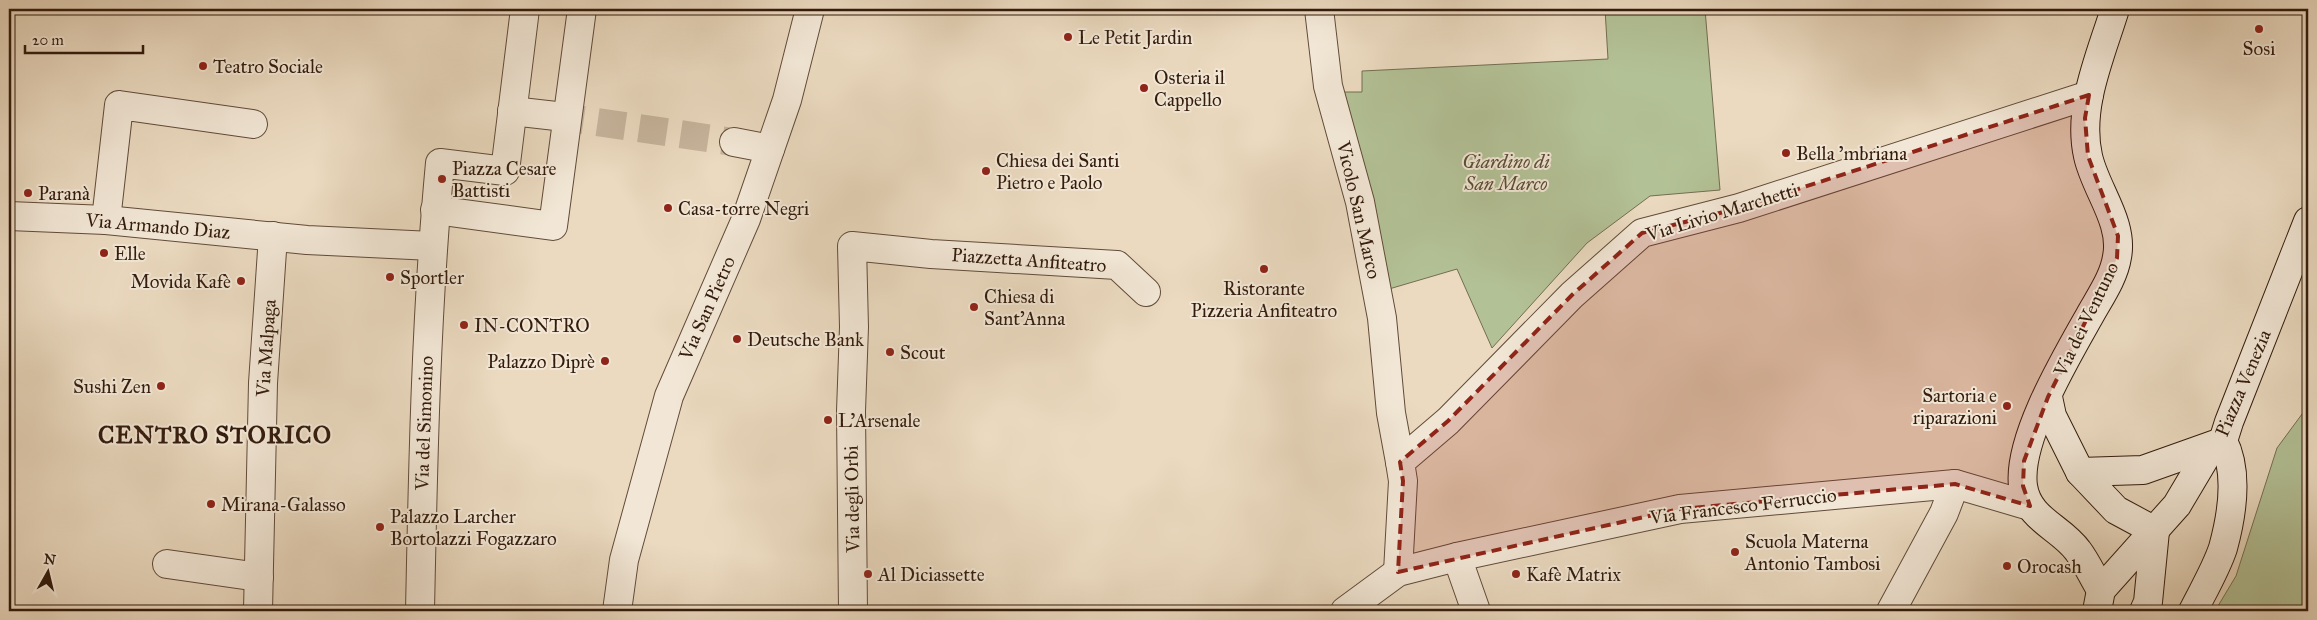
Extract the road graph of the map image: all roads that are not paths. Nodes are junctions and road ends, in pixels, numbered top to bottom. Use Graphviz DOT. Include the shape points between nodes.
graph roads {
  1 [pos="525,9"];
  2 [pos="582,9"];
  3 [pos="810,9"];
  4 [pos="1320,9"];
  5 [pos="2115,9"];
  6 [pos="2089,95"];
  7 [pos="512,111"];
  8 [pos="556,116"];
  9 [pos="253,124"];
  10 [pos="734,142"];
  11 [pos="770,149"];
  12 [pos="435,210"];
  13 [pos="9,216"];
  14 [pos="106,220"];
  15 [pos="2308,221"];
  16 [pos="274,236"];
  17 [pos="431,255"];
  18 [pos="1146,292"];
  19 [pos="854,327"];
  20 [pos="2048,397"];
  21 [pos="2218,443"];
  22 [pos="2080,472"];
  23 [pos="1399,473"];
  24 [pos="1955,484"];
  25 [pos="2030,506"];
  26 [pos="2155,531"];
  27 [pos="1456,557"];
  28 [pos="168,564"];
  29 [pos="1398,572"];
  30 [pos="259,577"];
  31 [pos="2099,601"];
  32 [pos="258,611"];
  33 [pos="420,611"];
  34 [pos="617,611"];
  35 [pos="853,611"];
  36 [pos="1345,611"];
  37 [pos="1476,611"];
  38 [pos="1891,611"];
  39 [pos="2144,611"];
  40 [pos="2193,611"];
  1 -- 7 [label="street"];
  2 -- 12 [label="street" via="553,226"];
  3 -- 11 [label="street, Via San Pietro" via="787,100"];
  4 -- 23 [label="street, Vicolo San Marco" via="1328,86 1360,202 1382,318"];
  5 -- 6 [label="street, Via dei Ventuno"];
  6 -- 20 [label="street, Via dei Ventuno" via="2085,118 2088,156 2118,236 2117,258 2105,289"];
  6 -- 23 [label="street, Via Livio Marchetti" via="1739,208 1642,233 1572,295"];
  7 -- 8 [label="street"];
  7 -- 12 [label="street" via="505,172 440,163"];
  9 -- 14 [label="street" via="119,106"];
  10 -- 11 [label="street"];
  11 -- 34 [label="street, Via San Pietro" via="746,218 669,396 624,560"];
  12 -- 17 [label="street"];
  13 -- 14 [label="street, Via Armando Diaz"];
  14 -- 16 [label="street, Via Armando Diaz"];
  15 -- 21 [label="street, Piazza Venezia"];
  16 -- 17 [label="street, Via Armando Diaz"];
  16 -- 30 [label="street, Via Malpaga" via="263,383"];
  17 -- 33 [label="street, Via del Simonino"];
  18 -- 19 [label="street, Piazzetta Anfiteatro" via="1117,265 852,246"];
  19 -- 35 [label="street, Via degli Orbi" via="850,411"];
  20 -- 22 [label="street, Via dei Ventuno" via="2052,416"];
  20 -- 25 [label="street, Via dei Ventuno" via="2034,426 2024,461 2023,486"];
  21 -- 22 [label="street" via="2143,470"];
  21 -- 26 [label="street, Piazza Venezia" via="2177,505"];
  21 -- 40 [label="street" via="2228,450 2233,478 2228,527 2222,550"];
  22 -- 26 [label="street, Via dei Ventuno" via="2116,510"];
  23 -- 29 [label="street, Vicolo San Marco"];
  24 -- 25 [label="street, Via Francesco Ferruccio"];
  24 -- 27 [label="street, Via Francesco Ferruccio" via="1680,509"];
  24 -- 38 [label="street" via="1944,513"];
  25 -- 31 [label="street, Via dei Ventuno" via="2043,522 2078,550"];
  26 -- 31 [label="street, Piazza Venezia"];
  26 -- 39 [label="street" via="2148,602"];
  27 -- 29 [label="street, Via Francesco Ferruccio"];
  27 -- 37 [label="street"];
  28 -- 30 [label="street"];
  29 -- 36 [label="street"];
  30 -- 32 [label="street, Via Malpaga"];
}
